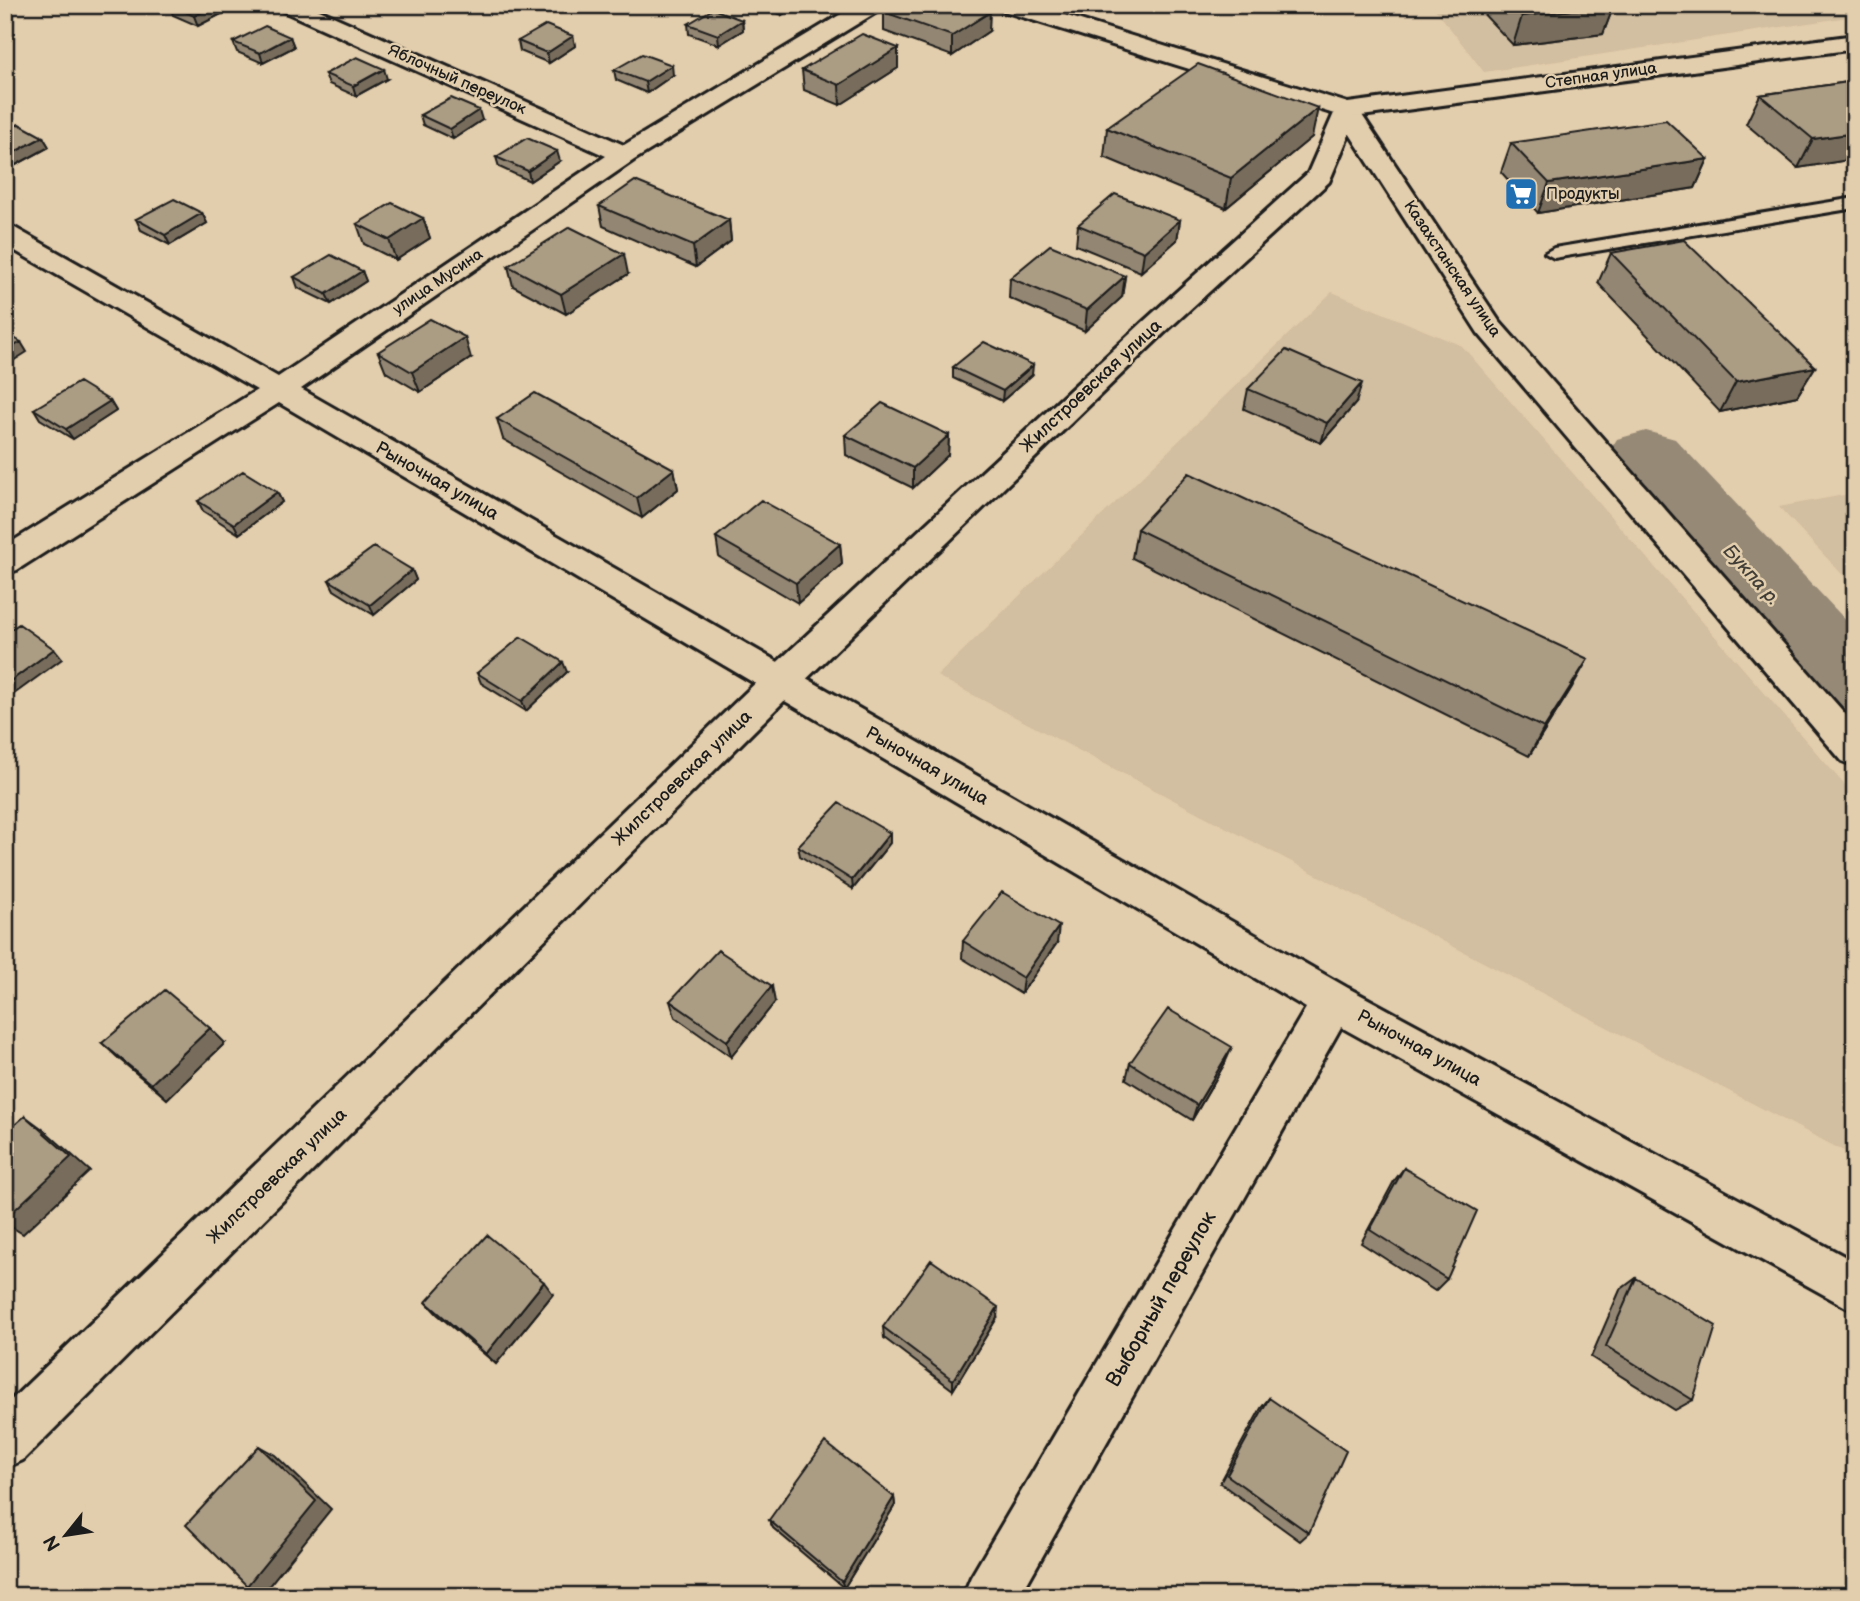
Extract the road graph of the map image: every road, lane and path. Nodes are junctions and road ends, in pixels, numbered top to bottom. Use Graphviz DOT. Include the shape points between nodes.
graph roads {
  1 [pos="289,5"];
  2 [pos="872,5"];
  3 [pos="1008,5"];
  4 [pos="1855,42"];
  5 [pos="1347,111"];
  6 [pos="625,155"];
  7 [pos="1855,203"];
  8 [pos="5,234"];
  9 [pos="1554,253"];
  10 [pos="279,390"];
  11 [pos="5,562"];
  12 [pos="781,681"];
  13 [pos="1855,751"];
  14 [pos="1333,1001"];
  15 [pos="1855,1288"];
  16 [pos="5,1443"];
  17 [pos="990,1596"];
  1 -- 6 [label="street, Яблочный переулок"];
  2 -- 6 [label="street, улица Мусина"];
  3 -- 5 [label="street"];
  4 -- 5 [label="street, Степная улица"];
  5 -- 12 [label="street, Жилстроевская улица" via="1320,176"];
  5 -- 13 [label="street, Казахстанская улица" via="1488,327"];
  6 -- 10 [label="street, улица Мусина"];
  7 -- 9 [label="lane"];
  8 -- 10 [label="street, Рыночная улица"];
  10 -- 11 [label="street, улица Мусина"];
  10 -- 12 [label="street, Рыночная улица"];
  12 -- 14 [label="street, Рыночная улица"];
  12 -- 16 [label="street, Жилстроевская улица"];
  14 -- 15 [label="street, Рыночная улица"];
  14 -- 17 [label="street, Выборный переулок"];
}
